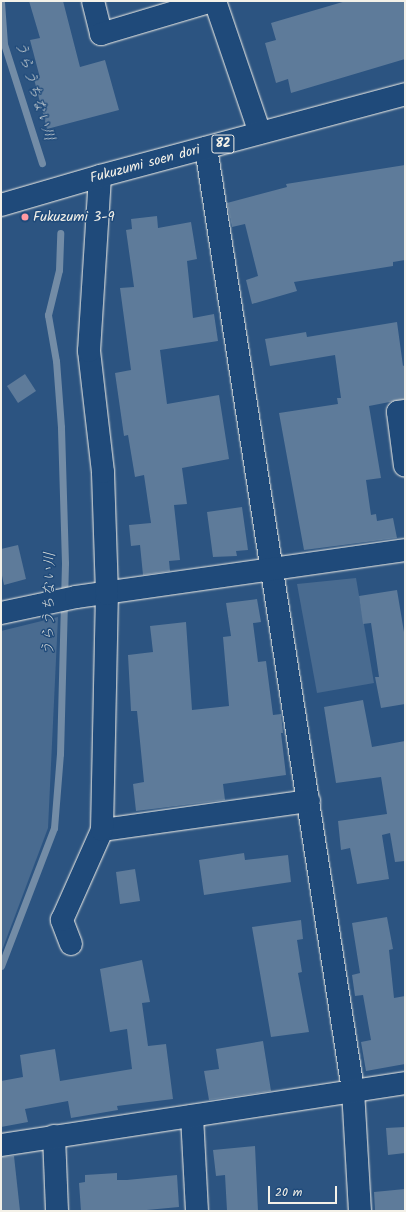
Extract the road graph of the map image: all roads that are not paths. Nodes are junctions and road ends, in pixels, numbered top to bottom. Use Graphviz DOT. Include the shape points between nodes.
graph roads {
  1 [pos="93,1"];
  2 [pos="214,1"];
  3 [pos="405,94"];
  4 [pos="260,133"];
  5 [pos="206,148"];
  6 [pos="100,176"];
  7 [pos="1,205"];
  8 [pos="405,411"];
  9 [pos="405,466"];
  10 [pos="405,550"];
  11 [pos="272,569"];
  12 [pos="107,594"];
  13 [pos="1,613"];
  14 [pos="309,801"];
  15 [pos="102,830"];
  16 [pos="71,944"];
  17 [pos="405,1083"];
  18 [pos="353,1090"];
  19 [pos="192,1116"];
  20 [pos="54,1136"];
  21 [pos="1,1145"];
  22 [pos="57,1211"];
  23 [pos="197,1211"];
  24 [pos="360,1211"];
  1 -- 2 [label="street" via="101,34"];
  2 -- 4 [label="street"];
  3 -- 4 [label="street, Fukuzumi soen dori / 82"];
  4 -- 5 [label="street, Fukuzumi soen dori / 82"];
  5 -- 6 [label="street, Fukuzumi soen dori / 82"];
  5 -- 11 [label="street"];
  6 -- 7 [label="street, Fukuzumi soen dori / 82"];
  6 -- 12 [label="street" via="89,350 103,472"];
  8 -- 9 [label="street" via="398,412"];
  10 -- 11 [label="street"];
  11 -- 12 [label="street"];
  11 -- 14 [label="street"];
  12 -- 13 [label="street" via="76,597"];
  12 -- 15 [label="street"];
  14 -- 15 [label="street"];
  14 -- 18 [label="street"];
  15 -- 16 [label="street" via="62,920"];
  17 -- 18 [label="street"];
  18 -- 19 [label="street"];
  18 -- 24 [label="street"];
  19 -- 20 [label="street"];
  19 -- 23 [label="street"];
  20 -- 21 [label="street"];
  20 -- 22 [label="street"];
}
